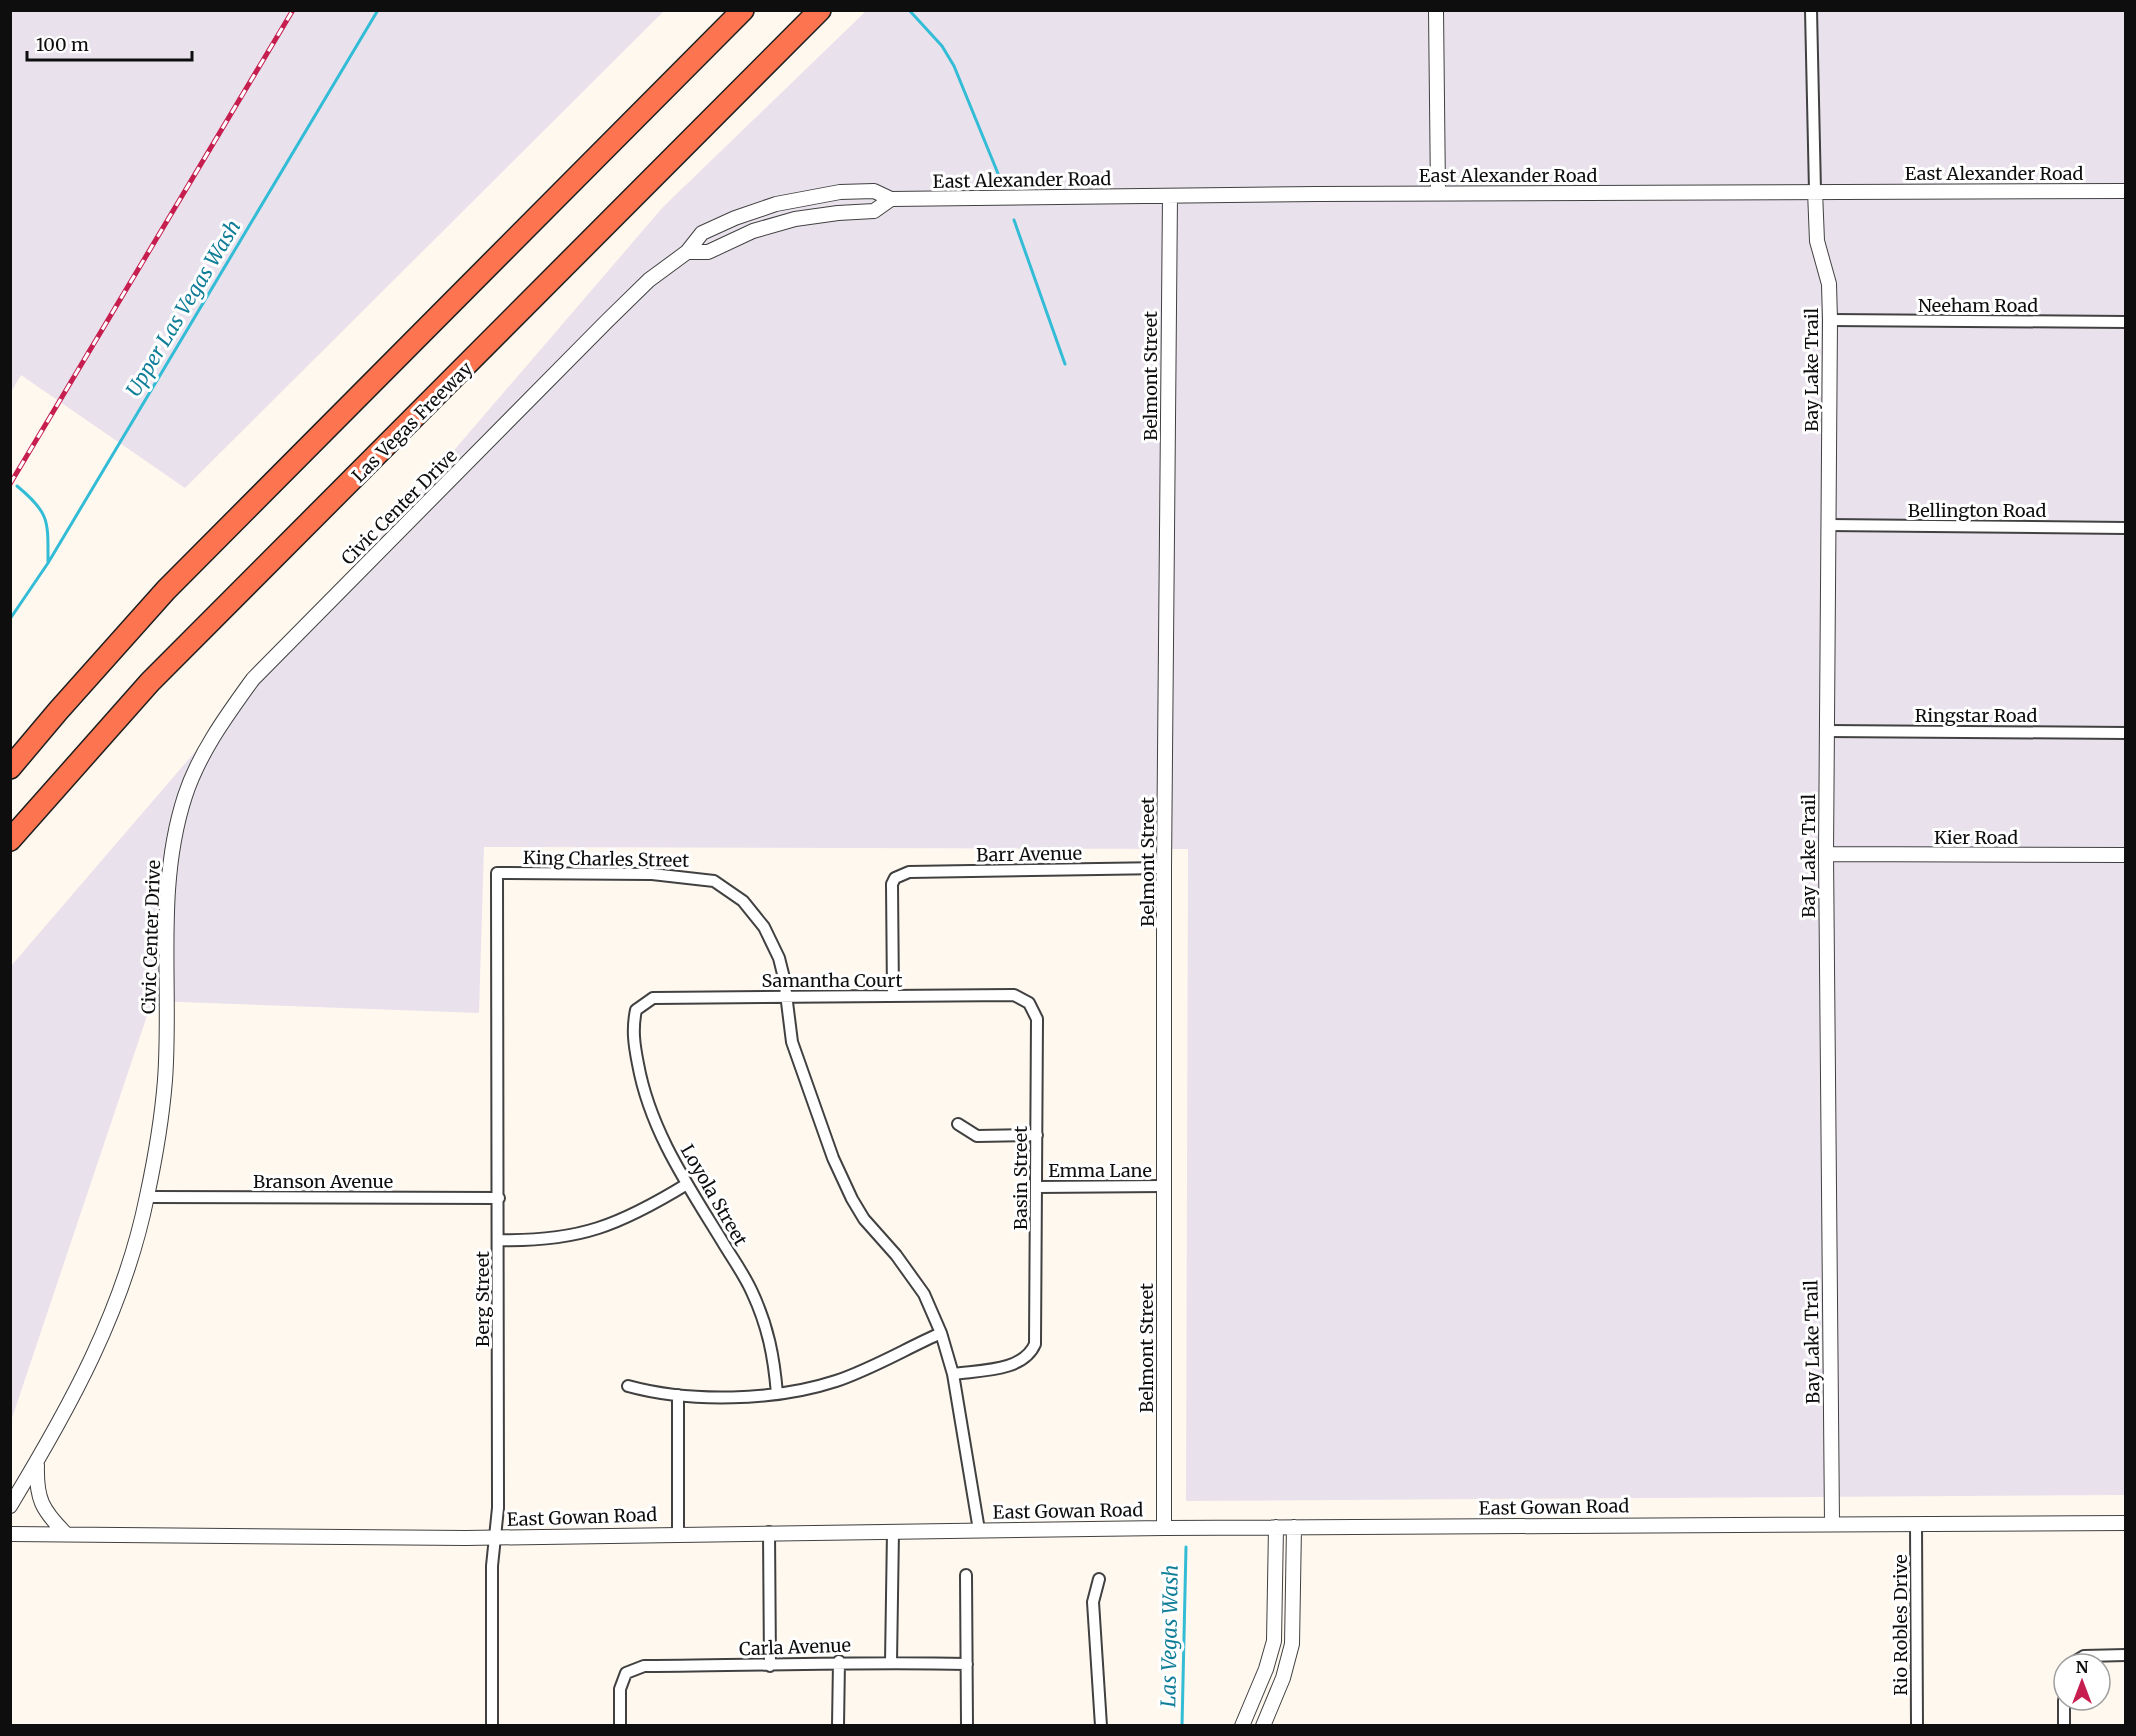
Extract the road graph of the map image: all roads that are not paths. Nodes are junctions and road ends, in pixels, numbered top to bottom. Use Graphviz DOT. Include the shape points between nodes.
graph roads {
  1 [pos="743,10"];
  2 [pos="820,10"];
  3 [pos="1436,10"];
  4 [pos="1811,10"];
  5 [pos="1815,191"];
  6 [pos="2126,191"];
  7 [pos="1438,193"];
  8 [pos="1170,196"];
  9 [pos="891,200"];
  10 [pos="687,252"];
  11 [pos="1830,320"];
  12 [pos="2126,322"];
  13 [pos="1828,525"];
  14 [pos="2126,528"];
  15 [pos="1826,731"];
  16 [pos="2126,733"];
  17 [pos="10,768"];
  18 [pos="10,840"];
  19 [pos="1826,854"];
  20 [pos="2126,855"];
  21 [pos="1164,868"];
  22 [pos="497,873"];
  23 [pos="785,996"];
  24 [pos="893,996"];
  25 [pos="1029,1003"];
  26 [pos="636,1010"];
  27 [pos="958,1124"];
  28 [pos="1037,1135"];
  29 [pos="687,1184"];
  30 [pos="1163,1186"];
  31 [pos="1037,1187"];
  32 [pos="147,1197"];
  33 [pos="499,1198"];
  34 [pos="499,1240"];
  35 [pos="941,1333"];
  36 [pos="953,1374"];
  37 [pos="628,1386"];
  38 [pos="777,1394"];
  39 [pos="678,1395"];
  40 [pos="37,1462"];
  41 [pos="10,1506"];
  42 [pos="1832,1523"];
  43 [pos="2126,1523"];
  44 [pos="1916,1524"];
  45 [pos="1276,1527"];
  46 [pos="1294,1527"];
  47 [pos="1164,1528"];
  48 [pos="979,1530"];
  49 [pos="893,1531"];
  50 [pos="769,1532"];
  51 [pos="678,1533"];
  52 [pos="10,1534"];
  53 [pos="66,1534"];
  54 [pos="495,1538"];
  55 [pos="966,1575"];
  56 [pos="1099,1579"];
  57 [pos="838,1661"];
  58 [pos="891,1662"];
  59 [pos="967,1664"];
  60 [pos="770,1666"];
  61 [pos="492,1725"];
  62 [pos="620,1725"];
  63 [pos="838,1725"];
  64 [pos="968,1725"];
  65 [pos="1101,1725"];
  66 [pos="1242,1725"];
  67 [pos="1263,1725"];
  68 [pos="1917,1725"];
  1 -- 17 [label="highway" via="166,590"];
  2 -- 18 [label="highway, Las Vegas Freeway" via="150,682"];
  3 -- 7 [label="street"];
  4 -- 5 [label="street"];
  5 -- 6 [label="street, East Alexander Road"];
  5 -- 7 [label="street, East Alexander Road"];
  5 -- 11 [label="street, Bay Lake Trail" via="1817,241 1829,284"];
  7 -- 8 [label="street, East Alexander Road"];
  8 -- 9 [label="street, East Alexander Road"];
  8 -- 21 [label="street, Belmont Street"];
  9 -- 10 [label="street, East Alexander Road" via="874,211 795,219 753,231 708,252"];
  9 -- 10 [label="street, East Alexander Road" via="874,190 776,204 702,233"];
  10 -- 32 [label="street, Civic Center Drive" via="649,280 607,321 253,679 218,728 185,796 168,872 165,1080"];
  11 -- 12 [label="street, Neeham Road"];
  11 -- 13 [label="street, Bay Lake Trail"];
  13 -- 14 [label="street, Bellington Road"];
  13 -- 15 [label="street, Bay Lake Trail"];
  15 -- 16 [label="street, Ringstar Road"];
  15 -- 19 [label="street, Bay Lake Trail"];
  19 -- 20 [label="street, Kier Road"];
  19 -- 42 [label="street, Bay Lake Trail"];
  21 -- 24 [label="street, Barr Avenue" via="909,872 895,878"];
  21 -- 30 [label="street, Belmont Street"];
  22 -- 23 [label="street, King Charles Street" via="652,874 714,881 743,901 764,927 779,958"];
  22 -- 33 [label="street, Berg Street"];
  23 -- 24 [label="street, Samantha Court"];
  23 -- 26 [label="street, Samantha Court" via="653,998"];
  23 -- 35 [label="street, King Charles Street" via="792,1042 842,1179 864,1219 924,1294"];
  24 -- 25 [label="street, Samantha Court" via="1014,995"];
  25 -- 28 [label="street, Basin Street" via="1037,1019"];
  26 -- 29 [label="street, Loyola Street" via="632,1029 644,1094"];
  27 -- 28 [label="street" via="977,1136"];
  28 -- 31 [label="street, Basin Street"];
  29 -- 34 [label="street" via="639,1213 588,1232 529,1241"];
  29 -- 38 [label="street, Loyola Street" via="751,1289 766,1324"];
  30 -- 31 [label="street, Emma Lane"];
  30 -- 47 [label="street, Belmont Street"];
  31 -- 36 [label="street, Basin Street" via="1035,1344 1031,1354 1015,1364"];
  32 -- 33 [label="street, Branson Avenue"];
  32 -- 40 [label="street, Civic Center Drive" via="124,1284 91,1365"];
  33 -- 34 [label="street, Berg Street"];
  34 -- 54 [label="street, Berg Street"];
  35 -- 36 [label="street, King Charles Street"];
  35 -- 38 [label="street" via="838,1380"];
  36 -- 48 [label="street, King Charles Street"];
  37 -- 39 [label="street" via="661,1395"];
  38 -- 39 [label="street"];
  39 -- 51 [label="street"];
  40 -- 41 [label="street, Civic Center Drive"];
  40 -- 53 [label="street" via="37,1495"];
  42 -- 44 [label="street, East Gowan Road"];
  42 -- 46 [label="street, East Gowan Road"];
  43 -- 44 [label="street, East Gowan Road"];
  44 -- 68 [label="street, Rio Robles Drive"];
  45 -- 46 [label="street, East Gowan Road"];
  45 -- 47 [label="street, East Gowan Road"];
  45 -- 66 [label="street" via="1274,1641"];
  46 -- 67 [label="street" via="1290,1655"];
  47 -- 48 [label="street, East Gowan Road"];
  48 -- 49 [label="street, East Gowan Road"];
  49 -- 50 [label="street, East Gowan Road"];
  49 -- 58 [label="street"];
  50 -- 51 [label="street, East Gowan Road"];
  50 -- 60 [label="street"];
  51 -- 54 [label="street, East Gowan Road"];
  52 -- 53 [label="street, East Gowan Road"];
  53 -- 54 [label="street, East Gowan Road"];
  54 -- 61 [label="street, Berg Street"];
  55 -- 59 [label="street"];
  56 -- 65 [label="street" via="1093,1602"];
  57 -- 58 [label="street, Carla Avenue"];
  57 -- 60 [label="street, Carla Avenue"];
  57 -- 63 [label="street"];
  58 -- 59 [label="street, Carla Avenue"];
  59 -- 64 [label="street"];
  60 -- 62 [label="street, Carla Avenue" via="644,1666 626,1674 620,1689"];
}
